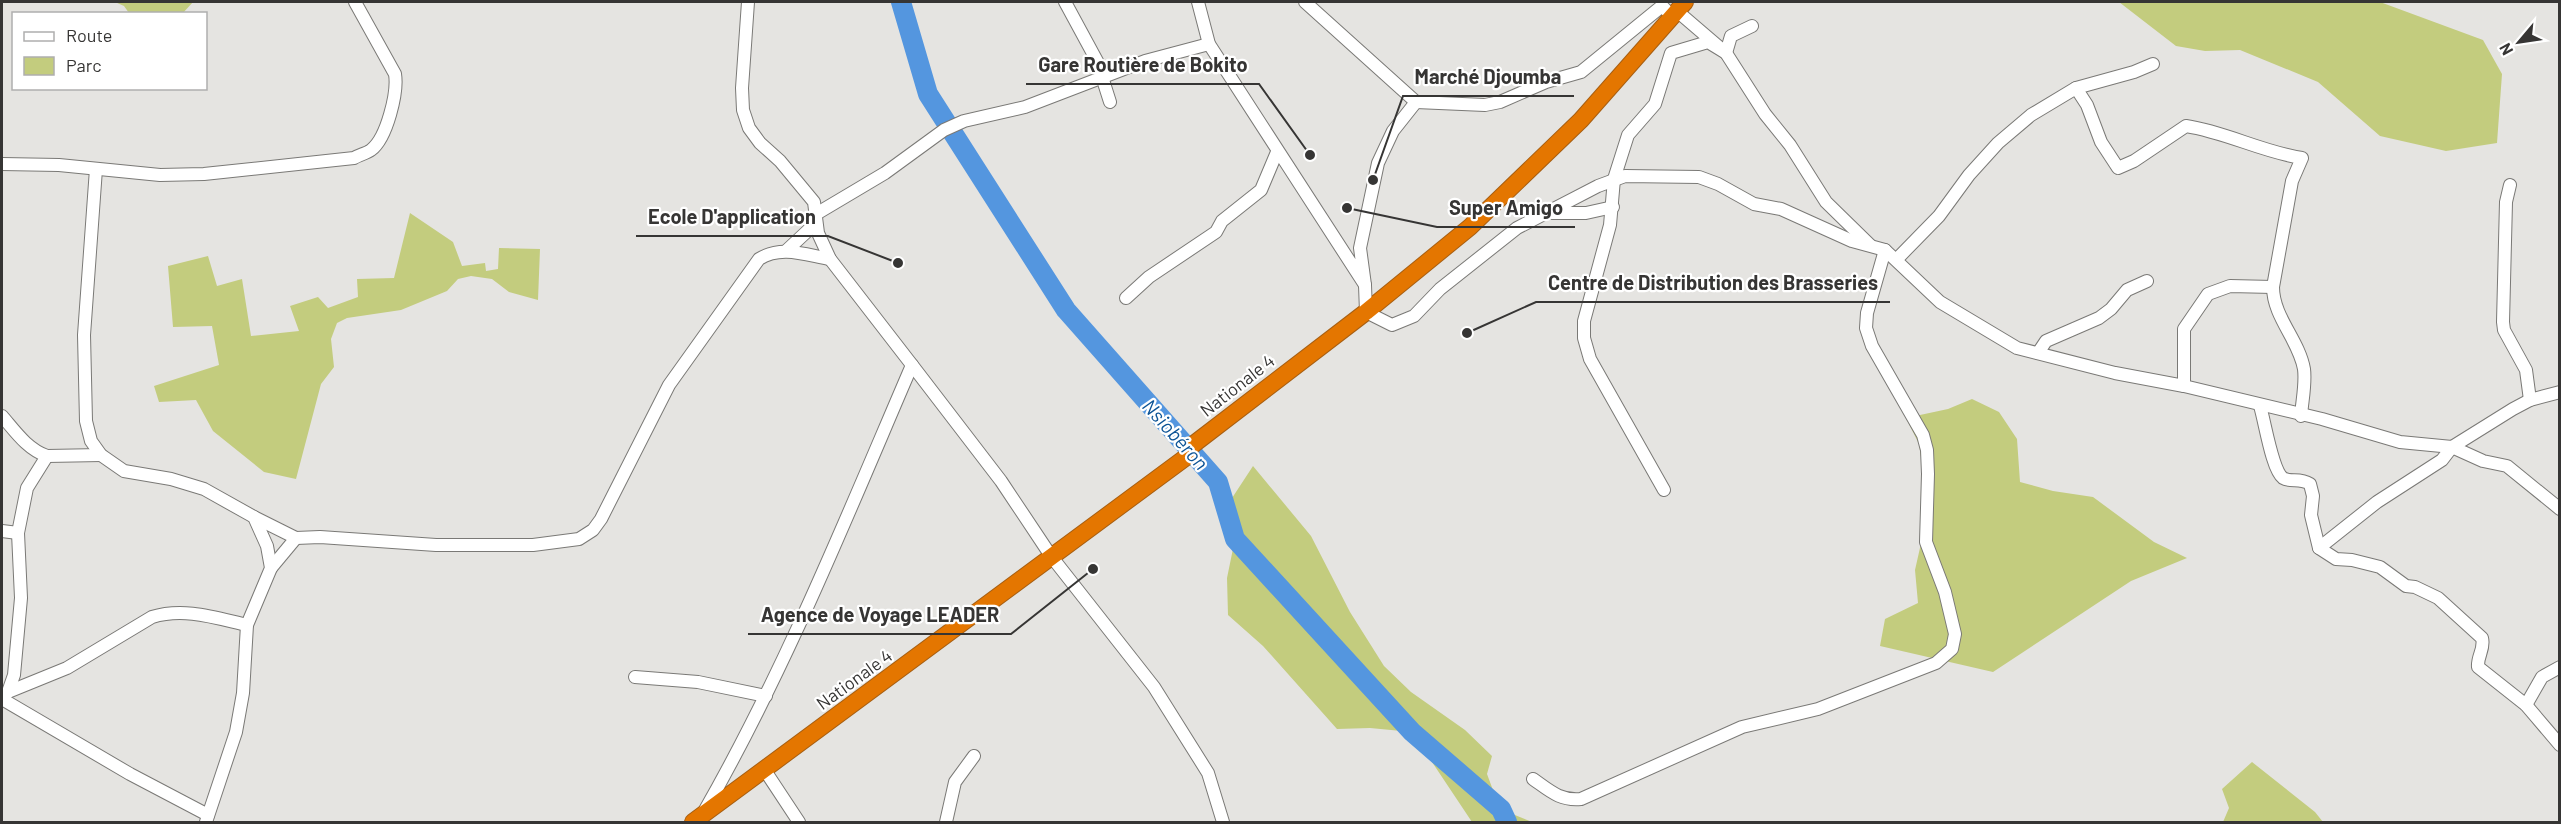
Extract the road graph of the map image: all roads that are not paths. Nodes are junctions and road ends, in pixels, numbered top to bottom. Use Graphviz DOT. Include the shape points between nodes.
graph roads {
  1 [pos="356,2"];
  2 [pos="748,2"];
  3 [pos="1065,2"];
  4 [pos="1198,2"];
  5 [pos="1305,2"];
  6 [pos="1671,7"];
  7 [pos="1752,26"];
  8 [pos="1209,45"];
  9 [pos="1726,53"];
  10 [pos="2153,64"];
  11 [pos="1104,77"];
  12 [pos="2076,88"];
  13 [pos="1110,102"];
  14 [pos="1416,102"];
  15 [pos="1277,152"];
  16 [pos="2,164"];
  17 [pos="96,169"];
  18 [pos="1614,179"];
  19 [pos="2510,185"];
  20 [pos="1613,207"];
  21 [pos="1551,213"];
  22 [pos="816,219"];
  23 [pos="1872,248"];
  24 [pos="1886,250"];
  25 [pos="786,251"];
  26 [pos="1897,259"];
  27 [pos="830,260"];
  28 [pos="2147,281"];
  29 [pos="1365,285"];
  30 [pos="2273,287"];
  31 [pos="1126,298"];
  32 [pos="1366,312"];
  33 [pos="2038,354"];
  34 [pos="912,365"];
  35 [pos="2184,386"];
  36 [pos="2559,392"];
  37 [pos="2530,400"];
  38 [pos="2260,406"];
  39 [pos="2,416"];
  40 [pos="2301,416"];
  41 [pos="2452,447"];
  42 [pos="101,455"];
  43 [pos="47,456"];
  44 [pos="1664,490"];
  45 [pos="2559,509"];
  46 [pos="254,517"];
  47 [pos="2,531"];
  48 [pos="18,533"];
  49 [pos="296,538"];
  50 [pos="2319,548"];
  51 [pos="1051,556"];
  52 [pos="271,568"];
  53 [pos="247,625"];
  54 [pos="2559,667"];
  55 [pos="635,677"];
  56 [pos="4,695"];
  57 [pos="765,696"];
  58 [pos="2526,705"];
  59 [pos="2559,745"];
  60 [pos="974,756"];
  61 [pos="764,768"];
  62 [pos="1533,778"];
  63 [pos="207,818"];
  64 [pos="698,818"];
  65 [pos="800,822"];
  66 [pos="946,822"];
  67 [pos="1223,822"];
  1 -- 17 [label="street" via="396,81 387,124 372,150 335,162 204,174 160,175"];
  2 -- 22 [label="street" via="743,110 753,135 814,202"];
  3 -- 11 [label="street"];
  4 -- 8 [label="street"];
  5 -- 14 [label="street"];
  6 -- 9 [label="street"];
  6 -- 14 [label="street" via="1573,75 1485,105"];
  6 -- 32 [label="highway, Nationale 4" via="1581,120 1470,227"];
  7 -- 9 [label="street" via="1731,36"];
  8 -- 11 [label="street" via="1145,61"];
  8 -- 15 [label="street"];
  9 -- 18 [label="street" via="1708,42 1671,53 1655,104 1628,135"];
  9 -- 23 [label="street" via="1826,202"];
  10 -- 12 [label="street"];
  11 -- 13 [label="street"];
  11 -- 22 [label="street" via="1025,107 964,121 944,130"];
  12 -- 26 [label="street" via="2031,115 1998,143 1939,216"];
  12 -- 30 [label="street" via="2118,168 2186,126 2302,158 2292,182"];
  14 -- 29 [label="street" via="1393,131 1378,163 1360,248"];
  15 -- 29 [label="street"];
  15 -- 31 [label="street" via="1261,190 1222,221 1216,232 1149,277"];
  16 -- 17 [label="street"];
  17 -- 42 [label="street" via="84,335 86,421 91,441"];
  18 -- 20 [label="street"];
  18 -- 21 [label="street"];
  18 -- 23 [label="street" via="1648,175 1699,177 1754,204 1796,214"];
  19 -- 37 [label="street" via="2506,202 2503,322 2526,370"];
  20 -- 21 [label="street" via="1586,213"];
  20 -- 44 [label="street" via="1584,321 1584,338 1590,358"];
  21 -- 32 [label="street" via="1517,228 1493,246 1414,316 1392,325"];
  22 -- 25 [label="street"];
  22 -- 27 [label="street"];
  23 -- 24 [label="street"];
  24 -- 26 [label="street"];
  24 -- 62 [label="street" via="1866,328 1872,346 1923,435 1927,450 1926,542 1945,592 1955,634 1952,649 1936,663 1818,709 1742,727 1581,799 1559,798"];
  25 -- 27 [label="street"];
  25 -- 49 [label="street" via="770,252 744,276 669,385 601,519 579,540 522,545"];
  26 -- 33 [label="street" via="1940,302 2003,341"];
  27 -- 34 [label="street"];
  28 -- 33 [label="street" via="2127,290 2099,318 2046,341"];
  29 -- 32 [label="street"];
  30 -- 35 [label="street" via="2230,286 2208,294 2184,329"];
  30 -- 40 [label="street" via="2280,318 2304,368"];
  32 -- 51 [label="highway, Nationale 4"];
  33 -- 35 [label="street" via="2115,374"];
  34 -- 51 [label="street" via="1001,481"];
  34 -- 57 [label="street"];
  35 -- 38 [label="street"];
  36 -- 37 [label="street"];
  37 -- 41 [label="street"];
  38 -- 40 [label="street"];
  38 -- 50 [label="street" via="2272,459 2282,477 2310,484 2311,515"];
  39 -- 43 [label="street" via="33,449"];
  40 -- 41 [label="street" via="2400,442"];
  41 -- 45 [label="street" via="2483,461 2507,466"];
  41 -- 50 [label="street" via="2442,460 2377,502"];
  42 -- 43 [label="street"];
  42 -- 46 [label="street" via="124,471 204,489"];
  43 -- 48 [label="street" via="27,488"];
  46 -- 49 [label="street"];
  46 -- 52 [label="street" via="267,546"];
  47 -- 48 [label="street"];
  48 -- 56 [label="street" via="21,598 14,675"];
  49 -- 52 [label="street"];
  50 -- 58 [label="street" via="2336,559 2380,567 2406,586 2438,598 2482,638 2478,667"];
  51 -- 61 [label="highway, Nationale 4"];
  51 -- 67 [label="street" via="1184,730 1208,773"];
  52 -- 53 [label="street"];
  53 -- 56 [label="street" via="167,612 67,668"];
  53 -- 63 [label="street" via="236,732"];
  54 -- 58 [label="street" via="2542,677"];
  55 -- 57 [label="street" via="699,682"];
  56 -- 63 [label="street"];
  57 -- 64 [label="street"];
  58 -- 59 [label="street"];
  60 -- 66 [label="street" via="955,782"];
  61 -- 64 [label="highway, Nationale 4"];
  61 -- 65 [label="street"];
}
